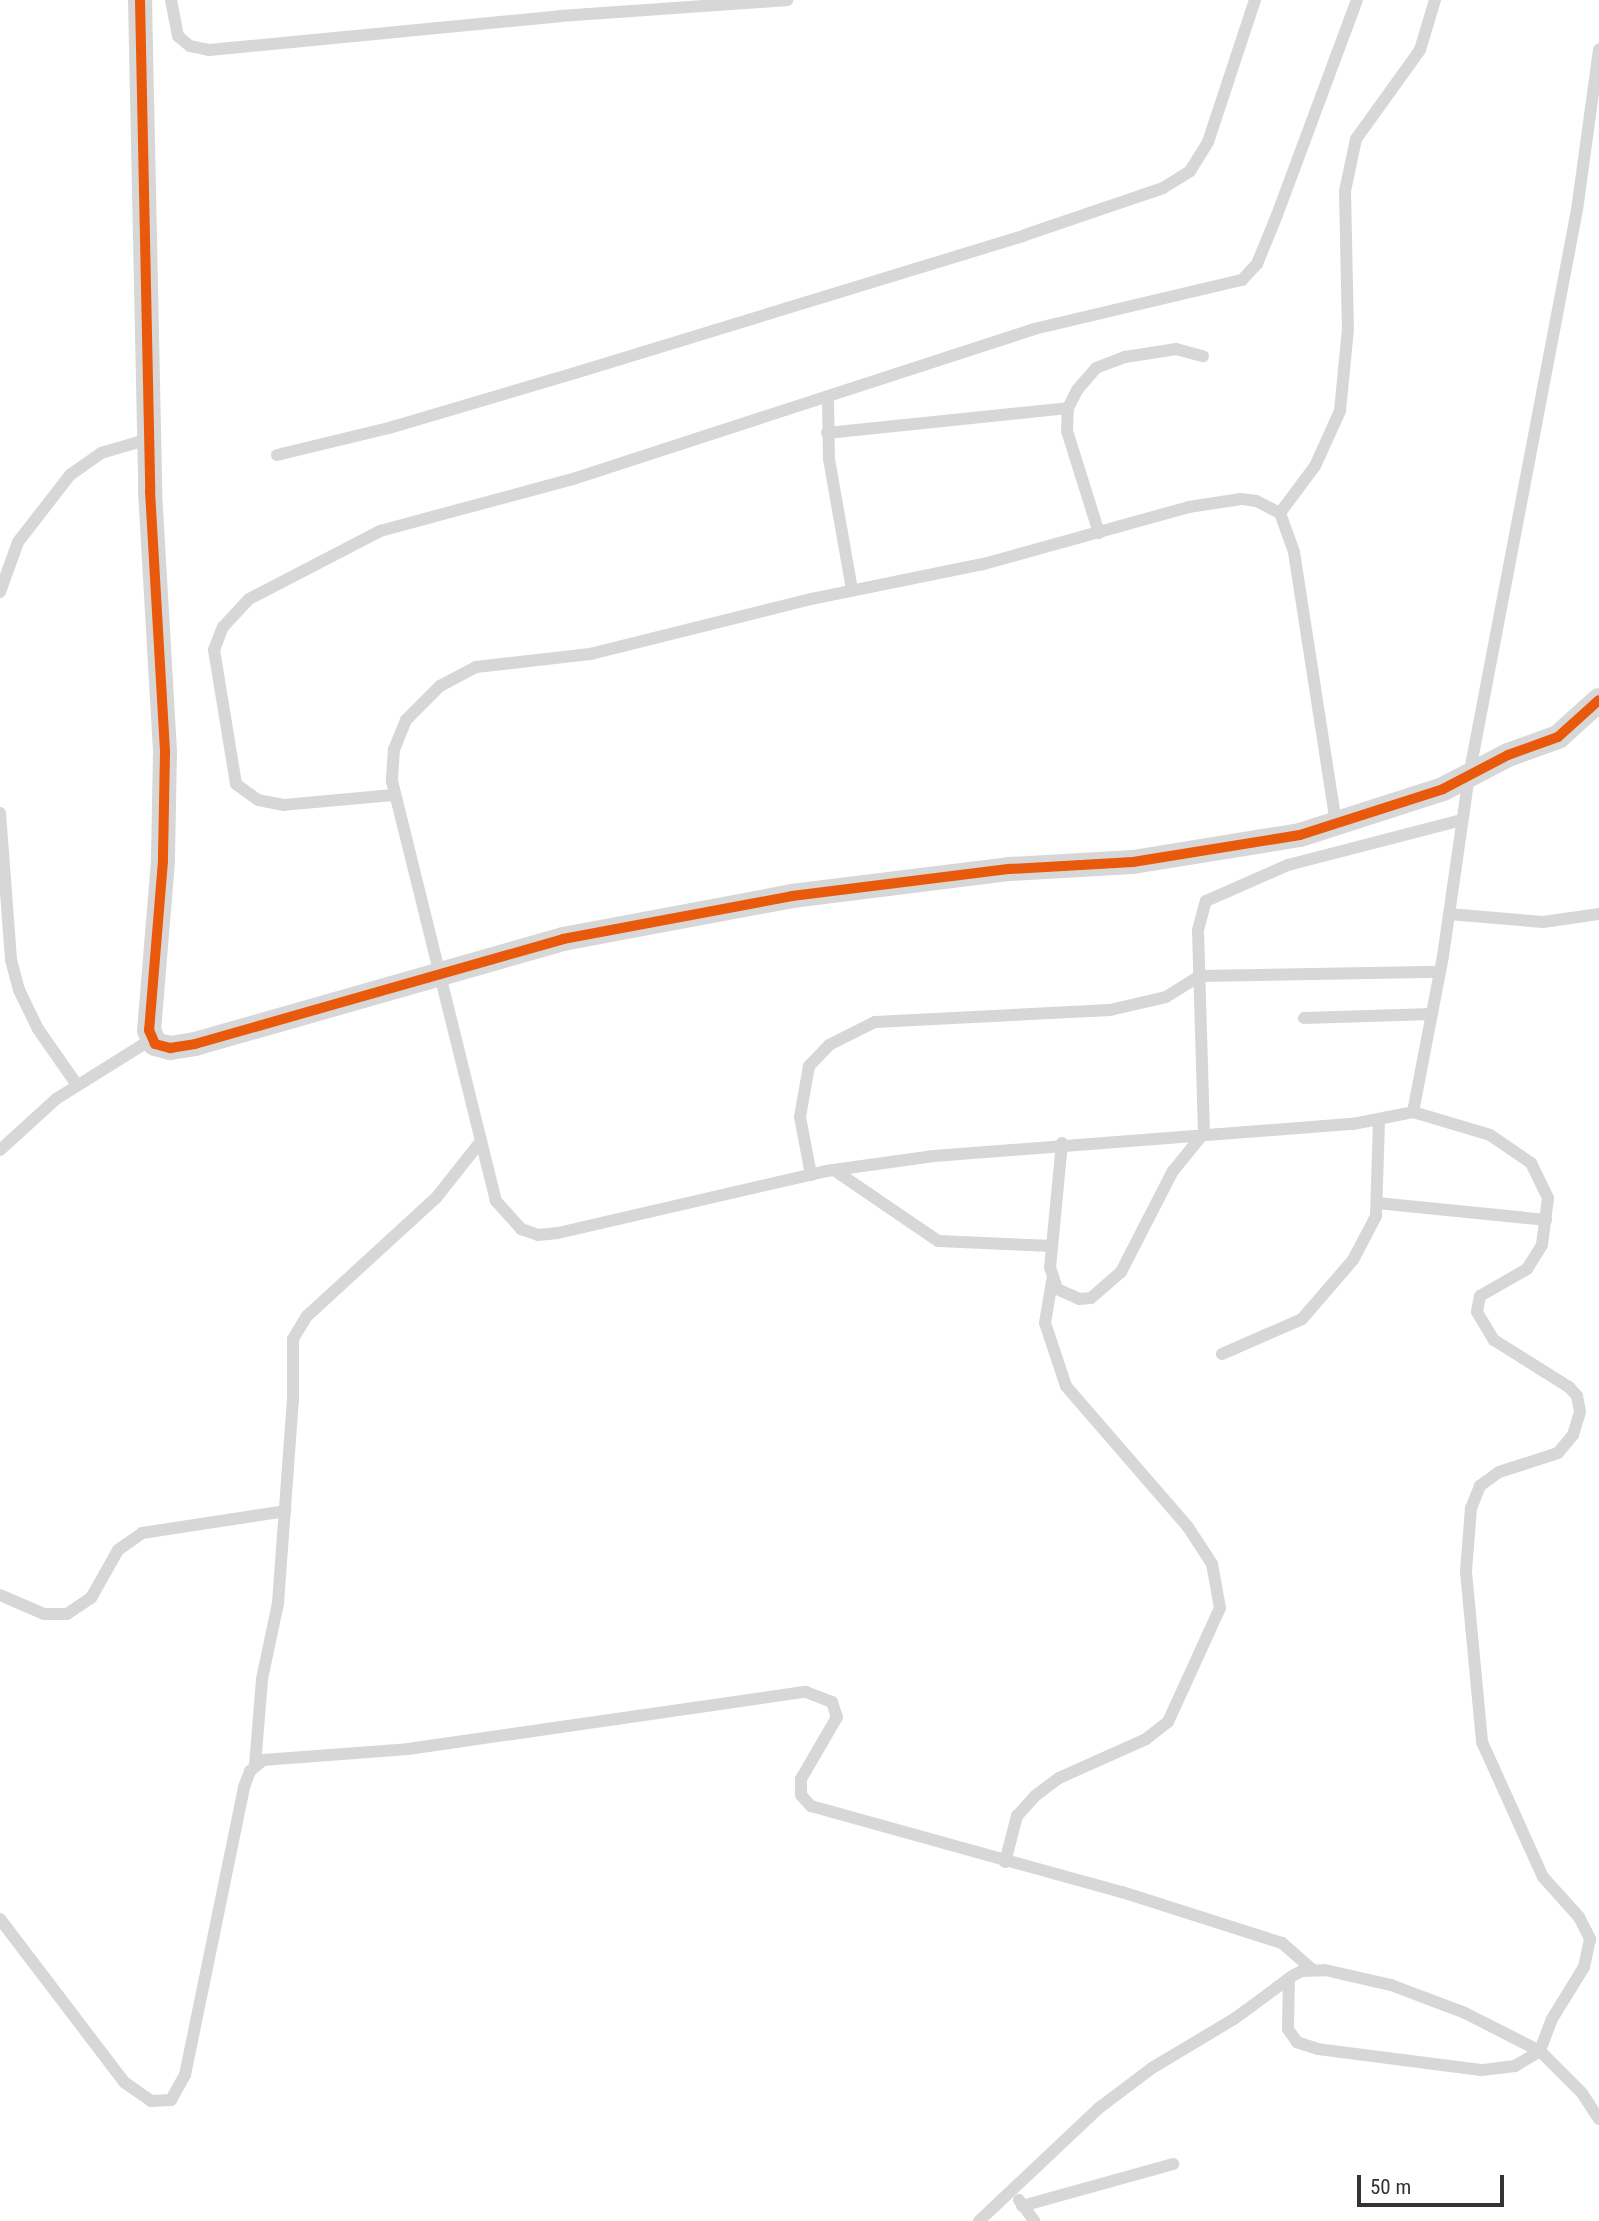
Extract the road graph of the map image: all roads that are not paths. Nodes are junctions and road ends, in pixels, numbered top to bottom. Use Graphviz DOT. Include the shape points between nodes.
graph roads {
  1 [pos="140,0"];
  2 [pos="171,0"];
  3 [pos="787,0"];
  4 [pos="1255,0"];
  5 [pos="1357,0"];
  6 [pos="1435,0"];
  7 [pos="1599,50"];
  8 [pos="1203,356"];
  9 [pos="828,398"];
  10 [pos="1068,408"];
  11 [pos="827,433"];
  12 [pos="149,439"];
  13 [pos="277,455"];
  14 [pos="1280,513"];
  15 [pos="1099,533"];
  16 [pos="852,590"];
  17 [pos="0,592"];
  18 [pos="1599,699"];
  19 [pos="1469,776"];
  20 [pos="393,795"];
  21 [pos="0,813"];
  22 [pos="1462,820"];
  23 [pos="1336,823"];
  24 [pos="1449,914"];
  25 [pos="1599,914"];
  26 [pos="440,971"];
  27 [pos="1440,972"];
  28 [pos="1199,976"];
  29 [pos="1432,1014"];
  30 [pos="1304,1018"];
  31 [pos="152,1039"];
  32 [pos="77,1085"];
  33 [pos="1413,1112"];
  34 [pos="1379,1119"];
  35 [pos="1204,1133"];
  36 [pos="481,1141"];
  37 [pos="1062,1143"];
  38 [pos="0,1150"];
  39 [pos="834,1170"];
  40 [pos="811,1175"];
  41 [pos="1377,1203"];
  42 [pos="1546,1220"];
  43 [pos="1052,1246"];
  44 [pos="1052,1281"];
  45 [pos="1222,1354"];
  46 [pos="285,1511"];
  47 [pos="0,1595"];
  48 [pos="256,1765"];
  49 [pos="1005,1862"];
  50 [pos="0,1919"];
  51 [pos="1313,1970"];
  52 [pos="1289,1979"];
  53 [pos="1540,2051"];
  54 [pos="1599,2119"];
  55 [pos="1173,2164"];
  56 [pos="1014,2191"];
  57 [pos="1022,2206"];
  58 [pos="979,2221"];
  59 [pos="1034,2221"];
  1 -- 12 [label="street"];
  2 -- 3 [label="lane" via="178,36 190,46 209,50 560,16"];
  4 -- 13 [label="lane" via="1208,142 1190,171 1163,188 575,373 389,428"];
  5 -- 9 [label="lane" via="1257,264 1242,280 1034,329"];
  6 -- 14 [label="lane" via="1419,50 1356,139 1346,191 1348,329 1340,411 1315,466"];
  7 -- 19 [label="lane" via="1577,209"];
  8 -- 10 [label="lane" via="1158,350 1109,362 1084,379"];
  9 -- 11 [label="lane"];
  9 -- 20 [label="lane" via="576,478 380,531 249,599 223,627 214,650 236,784 258,800 285,805"];
  10 -- 11 [label="lane"];
  10 -- 15 [label="lane" via="1067,431"];
  11 -- 16 [label="lane"];
  12 -- 17 [label="lane" via="101,453 71,475 19,542"];
  12 -- 31 [label="street" via="165,752"];
  14 -- 15 [label="lane" via="1256,500 1226,500"];
  14 -- 23 [label="lane" via="1294,552"];
  15 -- 16 [label="lane" via="983,564"];
  16 -- 20 [label="lane" via="590,654 460,673 406,720 392,759"];
  18 -- 19 [label="street" via="1558,737"];
  19 -- 22 [label="lane"];
  19 -- 23 [label="street" via="1443,789"];
  20 -- 26 [label="lane"];
  21 -- 32 [label="lane" via="11,960 19,990 38,1029"];
  22 -- 24 [label="lane"];
  22 -- 28 [label="lane" via="1288,865 1214,896 1206,901 1199,919"];
  23 -- 26 [label="street" via="1199,853 792,896 563,939"];
  24 -- 25 [label="lane" via="1544,922"];
  24 -- 27 [label="lane"];
  26 -- 31 [label="street" via="195,1044 161,1047"];
  26 -- 36 [label="lane"];
  27 -- 28 [label="lane"];
  27 -- 29 [label="lane"];
  28 -- 35 [label="lane"];
  28 -- 40 [label="lane" via="1166,997 1110,1010 893,1020 855,1029 816,1056 803,1081 800,1117"];
  29 -- 30 [label="lane"];
  29 -- 33 [label="lane"];
  31 -- 32 [label="lane"];
  32 -- 38 [label="lane" via="47,1105"];
  33 -- 34 [label="lane"];
  33 -- 42 [label="lane" via="1490,1135 1531,1163 1545,1186"];
  34 -- 35 [label="lane"];
  34 -- 41 [label="lane"];
  35 -- 37 [label="lane"];
  35 -- 44 [label="lane" via="1173,1171 1132,1258 1110,1283 1079,1300 1063,1295"];
  36 -- 40 [label="lane" via="496,1201 521,1229 538,1234"];
  36 -- 46 [label="lane" via="422,1213 297,1329"];
  37 -- 39 [label="lane"];
  37 -- 43 [label="lane"];
  39 -- 40 [label="lane"];
  39 -- 43 [label="lane" via="938,1241"];
  41 -- 42 [label="lane"];
  41 -- 45 [label="lane" via="1369,1236 1309,1313"];
  42 -- 53 [label="lane" via="1537,1257 1527,1269 1480,1296 1477,1312 1494,1340 1569,1387 1580,1405 1578,1423 1558,1453 1500,1472 1480,1486 1473,1501 1466,1558 1482,1742 1543,1877 1579,1917 1591,1939 1584,1967 1552,2019"];
  43 -- 44 [label="lane"];
  44 -- 49 [label="lane" via="1045,1307 1046,1331 1066,1386 1188,1527 1212,1564 1220,1608 1168,1722 1146,1739 1041,1791 1017,1816"];
  46 -- 47 [label="lane" via="142,1533 118,1550 90,1598 67,1614 44,1614"];
  46 -- 48 [label="lane"];
  48 -- 49 [label="lane" via="272,1758 408,1749 806,1692 832,1702 837,1717 802,1779 805,1801 820,1810"];
  48 -- 50 [label="lane" via="243,1787 185,2074 171,2100 151,2101 124,2082"];
  49 -- 51 [label="lane" via="1122,1892 1282,1943"];
  51 -- 52 [label="lane"];
  51 -- 53 [label="lane" via="1414,1993"];
  52 -- 53 [label="lane" via="1288,2029 1297,2042 1318,2049 1481,2070 1515,2066"];
  52 -- 56 [label="lane" via="1099,2108"];
  53 -- 54 [label="lane" via="1582,2093"];
  55 -- 57 [label="lane"];
  56 -- 57 [label="lane"];
  56 -- 58 [label="lane"];
  57 -- 59 [label="lane"];
}
